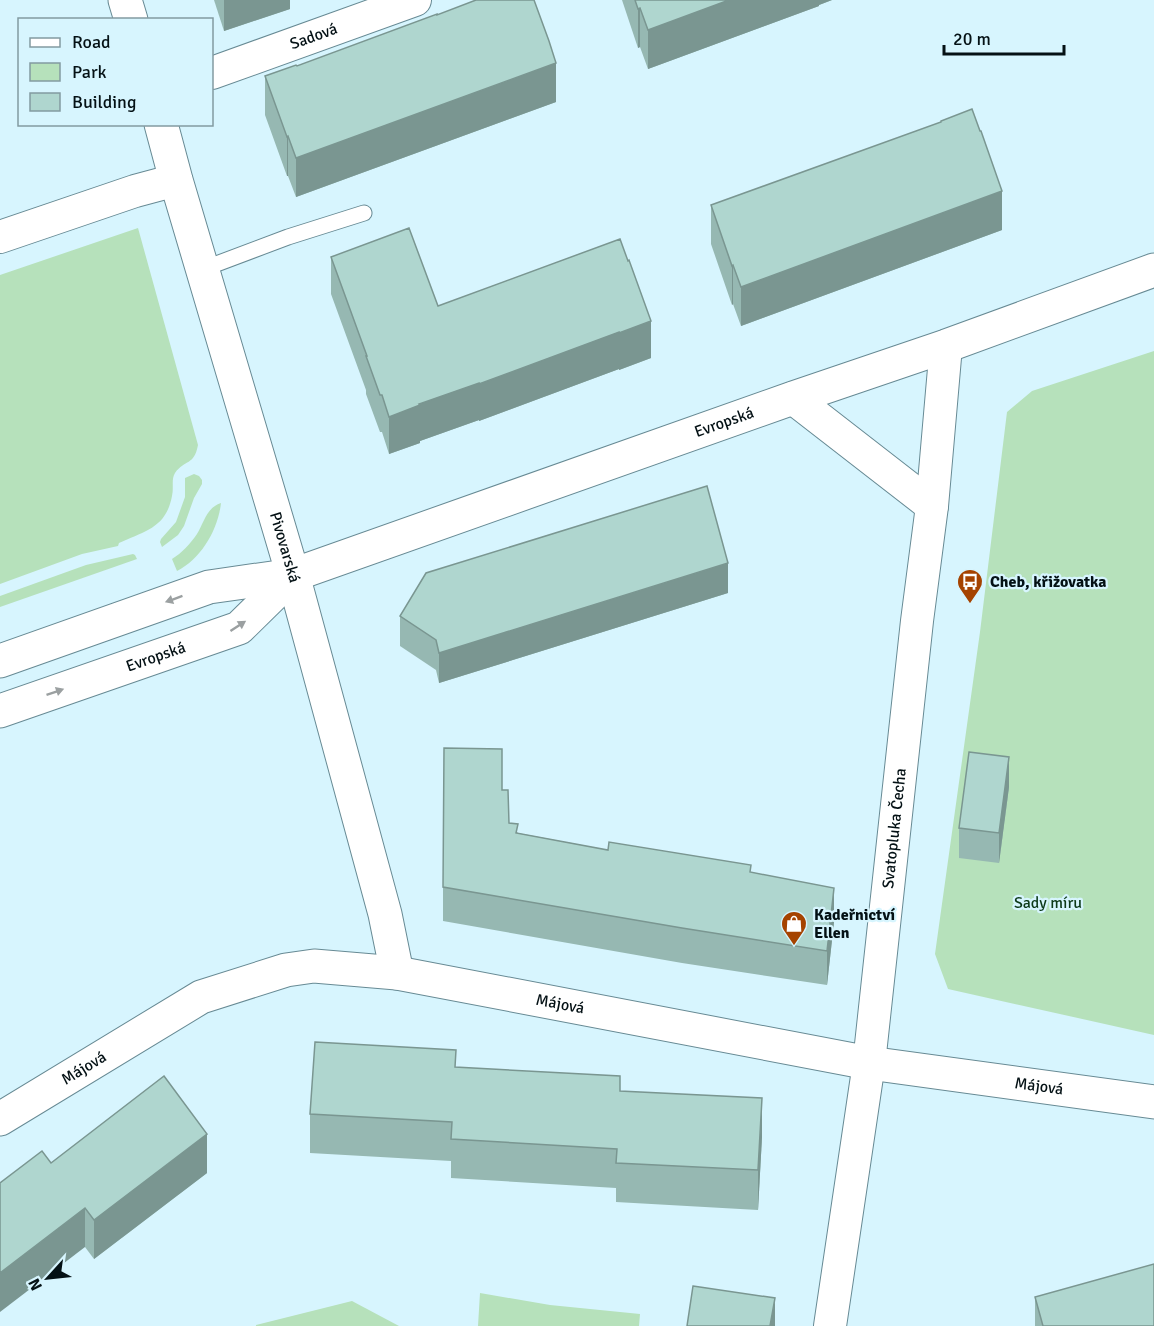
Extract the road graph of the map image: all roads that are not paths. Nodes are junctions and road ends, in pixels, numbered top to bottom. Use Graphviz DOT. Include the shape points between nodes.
graph roads {
  1 [pos="125,0"];
  2 [pos="415,0"];
  3 [pos="130,18"];
  4 [pos="213,74"];
  5 [pos="162,126"];
  6 [pos="176,180"];
  7 [pos="364,213"];
  8 [pos="0,237"];
  9 [pos="203,269"];
  10 [pos="1154,270"];
  11 [pos="946,346"];
  12 [pos="793,398"];
  13 [pos="932,506"];
  14 [pos="293,575"];
  15 [pos="0,661"];
  16 [pos="0,711"];
  17 [pos="397,973"];
  18 [pos="870,1063"];
  19 [pos="1154,1102"];
  20 [pos="0,1119"];
  21 [pos="830,1326"];
  1 -- 3 [label="street"];
  2 -- 4 [label="street, Sadová"];
  5 -- 6 [label="street, Pivovarská"];
  6 -- 8 [label="street"];
  6 -- 9 [label="street, Pivovarská"];
  7 -- 9 [label="lane"];
  9 -- 14 [label="street, Pivovarská"];
  10 -- 11 [label="street, Evropská"];
  11 -- 12 [label="street, Evropská"];
  11 -- 13 [label="street, Svatopluka Čecha"];
  12 -- 13 [label="street"];
  12 -- 14 [label="street, Evropská"];
  13 -- 18 [label="street, Svatopluka Čecha"];
  14 -- 15 [label="street, Evropská, one-way" via="209,587"];
  16 -- 14 [label="street, Evropská, one-way" via="239,628"];
  14 -- 17 [label="street, Pivovarská" via="385,914"];
  17 -- 18 [label="street, Májová"];
  17 -- 20 [label="street, Májová" via="314,966 286,970 201,997"];
  18 -- 19 [label="street, Májová"];
  18 -- 21 [label="street, Svatopluka Čecha"];
}
